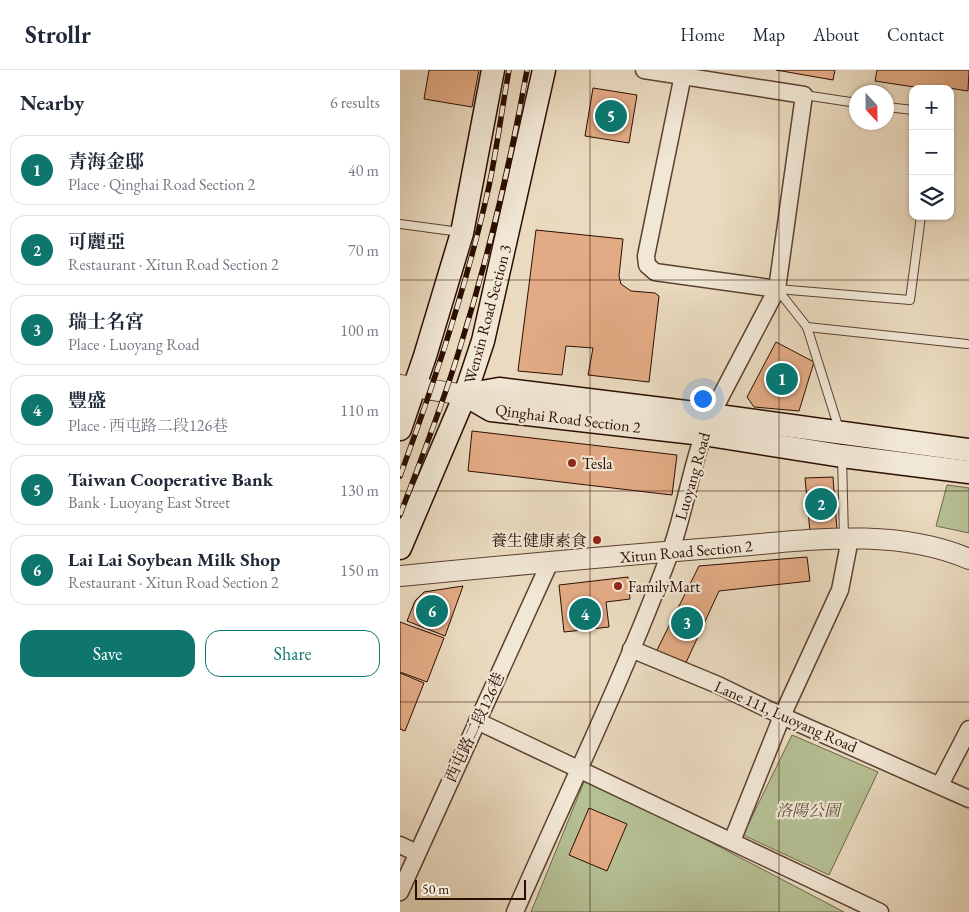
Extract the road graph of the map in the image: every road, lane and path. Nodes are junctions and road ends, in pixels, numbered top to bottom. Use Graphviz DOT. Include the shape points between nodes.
graph roads {
  1 [pos="494,70"];
  2 [pos="544,70"];
  3 [pos="644,70"];
  4 [pos="683,73"];
  5 [pos="804,95"];
  6 [pos="849,101"];
  7 [pos="894,108"];
  8 [pos="909,110"];
  9 [pos="920,220"];
  10 [pos="400,224"];
  11 [pos="462,233"];
  12 [pos="777,289"];
  13 [pos="807,327"];
  14 [pos="967,344"];
  15 [pos="407,386"];
  16 [pos="465,395"];
  17 [pos="707,424"];
  18 [pos="400,429"];
  19 [pos="841,445"];
  20 [pos="969,450"];
  21 [pos="969,472"];
  22 [pos="844,538"];
  23 [pos="400,548"];
  24 [pos="670,551"];
  25 [pos="969,560"];
  26 [pos="550,562"];
  27 [pos="400,576"];
  28 [pos="631,650"];
  29 [pos="782,716"];
  30 [pos="477,721"];
  31 [pos="969,729"];
  32 [pos="578,768"];
  33 [pos="940,785"];
  34 [pos="969,799"];
  35 [pos="732,841"];
  36 [pos="400,845"];
  37 [pos="417,852"];
  38 [pos="400,892"];
  39 [pos="515,912"];
  40 [pos="880,912"];
  1 -- 11 [label="main road"];
  2 -- 16 [label="main road, Wenxin Road Section 3" via="483,341"];
  3 -- 4 [label="street"];
  4 -- 5 [label="street"];
  4 -- 12 [label="street" via="646,256 647,265 655,272"];
  5 -- 6 [label="lane"];
  5 -- 12 [label="street, Luoyang Road"];
  7 -- 8 [label="lane"];
  9 -- 12 [label="lane" via="910,300"];
  10 -- 11 [label="lane"];
  11 -- 15 [label="main road"];
  12 -- 13 [label="lane"];
  12 -- 17 [label="street, Luoyang Road"];
  13 -- 14 [label="lane"];
  13 -- 19 [label="lane"];
  15 -- 16 [label="street"];
  15 -- 18 [label="main road"];
  16 -- 17 [label="main road, Qinghai Road Section 2" via="491,410"];
  16 -- 23 [label="main road, Wenxin Road Section 3"];
  17 -- 19 [label="main road, Qinghai Road Section 2"];
  17 -- 24 [label="street, Luoyang Road"];
  19 -- 20 [label="main road, Qinghai Road Section 2"];
  19 -- 21 [label="main road, Qinghai Road Section 2"];
  19 -- 22 [label="lane"];
  22 -- 24 [label="street, Xitun Road Section 2"];
  22 -- 25 [label="street, Xitun Road Section 2" via="917,544 939,548"];
  22 -- 29 [label="street" via="848,549 840,590"];
  24 -- 26 [label="street, Xitun Road Section 2"];
  24 -- 28 [label="street, Luoyang Road"];
  26 -- 27 [label="street, Xitun Road Section 2"];
  26 -- 30 [label="street, 西屯路二段126巷"];
  28 -- 29 [label="street, Lane 111, Luoyang Road" via="718,685"];
  28 -- 32 [label="street, Luoyang Road"];
  29 -- 33 [label="street, Lane 111, Luoyang Road"];
  29 -- 35 [label="street"];
  30 -- 32 [label="street"];
  30 -- 37 [label="street, 西屯路二段126巷"];
  31 -- 33 [label="street"];
  32 -- 35 [label="street"];
  32 -- 39 [label="street, Luoyang Road"];
  33 -- 34 [label="street, Lane 111, Luoyang Road"];
  35 -- 40 [label="street"];
  36 -- 37 [label="street"];
  37 -- 38 [label="street, 西屯路二段126巷"];
}
